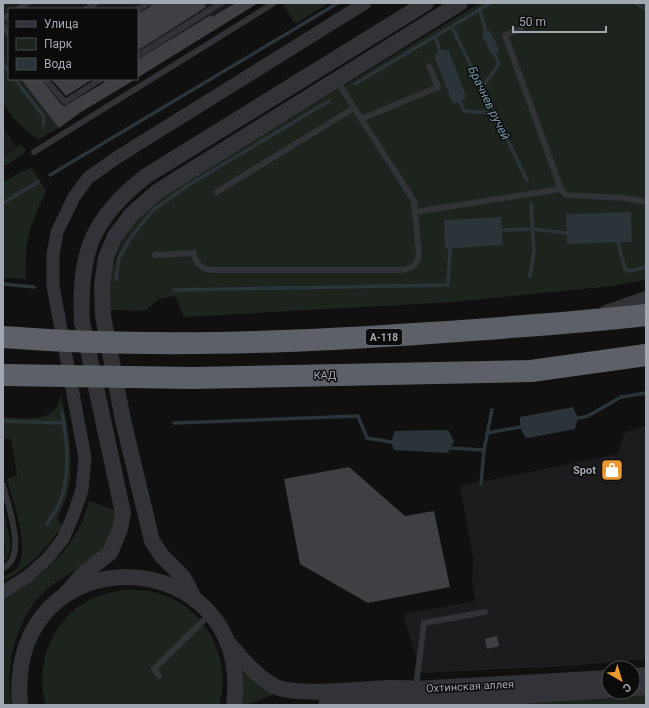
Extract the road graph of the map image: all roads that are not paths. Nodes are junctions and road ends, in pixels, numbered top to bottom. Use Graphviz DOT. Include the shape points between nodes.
graph roads {
  1 [pos="148,3"];
  2 [pos="222,3"];
  3 [pos="274,3"];
  4 [pos="365,3"];
  5 [pos="426,3"];
  6 [pos="460,3"];
  7 [pos="138,9"];
  8 [pos="521,29"];
  9 [pos="138,55"];
  10 [pos="429,66"];
  11 [pos="46,80"];
  12 [pos="99,80"];
  13 [pos="336,80"];
  14 [pos="354,108"];
  15 [pos="361,119"];
  16 [pos="34,152"];
  17 [pos="561,189"];
  18 [pos="217,192"];
  19 [pos="646,202"];
  20 [pos="415,212"];
  21 [pos="155,254"];
  22 [pos="646,299"];
  23 [pos="646,315"];
  24 [pos="579,322"];
  25 [pos="10,338"];
  26 [pos="646,355"];
  27 [pos="3,375"];
  28 [pos="3,485"];
  29 [pos="3,568"];
  30 [pos="3,592"];
  31 [pos="64,596"];
  32 [pos="196,600"];
  33 [pos="485,612"];
  34 [pos="210,614"];
  35 [pos="227,642"];
  36 [pos="159,676"];
  37 [pos="601,678"];
  38 [pos="415,688"];
  39 [pos="601,691"];
  40 [pos="328,701"];
  41 [pos="424,704"];
  42 [pos="20,705"];
  43 [pos="234,705"];
  1 -- 7 [label="lane"];
  2 -- 9 [label="lane"];
  3 -- 16 [label="lane"];
  4 -- 30 [label="street" via="116,158 88,178 74,197 58,232 53,255 53,286 85,458 82,490 63,539 47,559 28,576"];
  5 -- 31 [label="street" via="146,176 124,193 96,231 84,264 82,322 123,513 120,530 110,553 84,572"];
  6 -- 13 [label="street"];
  8 -- 17 [label="lane" via="505,35"];
  10 -- 15 [label="lane" via="438,87"];
  11 -- 12 [label="lane" via="65,102"];
  13 -- 14 [label="lane"];
  13 -- 32 [label="street" via="158,191 131,215 115,236 106,258 102,285 103,316 122,420 147,525 152,541 162,556 183,577"];
  14 -- 15 [label="lane"];
  14 -- 18 [label="lane"];
  15 -- 20 [label="lane" via="414,201"];
  17 -- 19 [label="lane" via="566,195 625,198"];
  17 -- 20 [label="lane"];
  20 -- 21 [label="lane" via="419,255 417,263 410,268 211,270 198,264 194,259 194,253"];
  22 -- 24 [label="street"];
  23 -- 24 [label="highway, А-118"];
  24 -- 25 [label="highway, А-118" via="349,339 188,344"];
  26 -- 27 [label="highway, КАД" via="531,371 194,378"];
  28 -- 29 [label="lane" via="16,550 10,565"];
  31 -- 32 [label="street" via="95,581 130,576 165,583"];
  31 -- 42 [label="street" via="40,619 28,639 21,660 18,683"];
  32 -- 34 [label="street"];
  33 -- 38 [label="lane" via="424,623"];
  34 -- 35 [label="street"];
  34 -- 36 [label="lane" via="154,669"];
  35 -- 40 [label="street" via="249,667 276,687"];
  35 -- 43 [label="street" via="234,664"];
  37 -- 38 [label="street, Охтинская аллея"];
  38 -- 40 [label="street, Охтинская аллея" via="389,688"];
  39 -- 41 [label="street, Охтинская аллея"];
  40 -- 41 [label="street, Охтинская аллея"];
}
